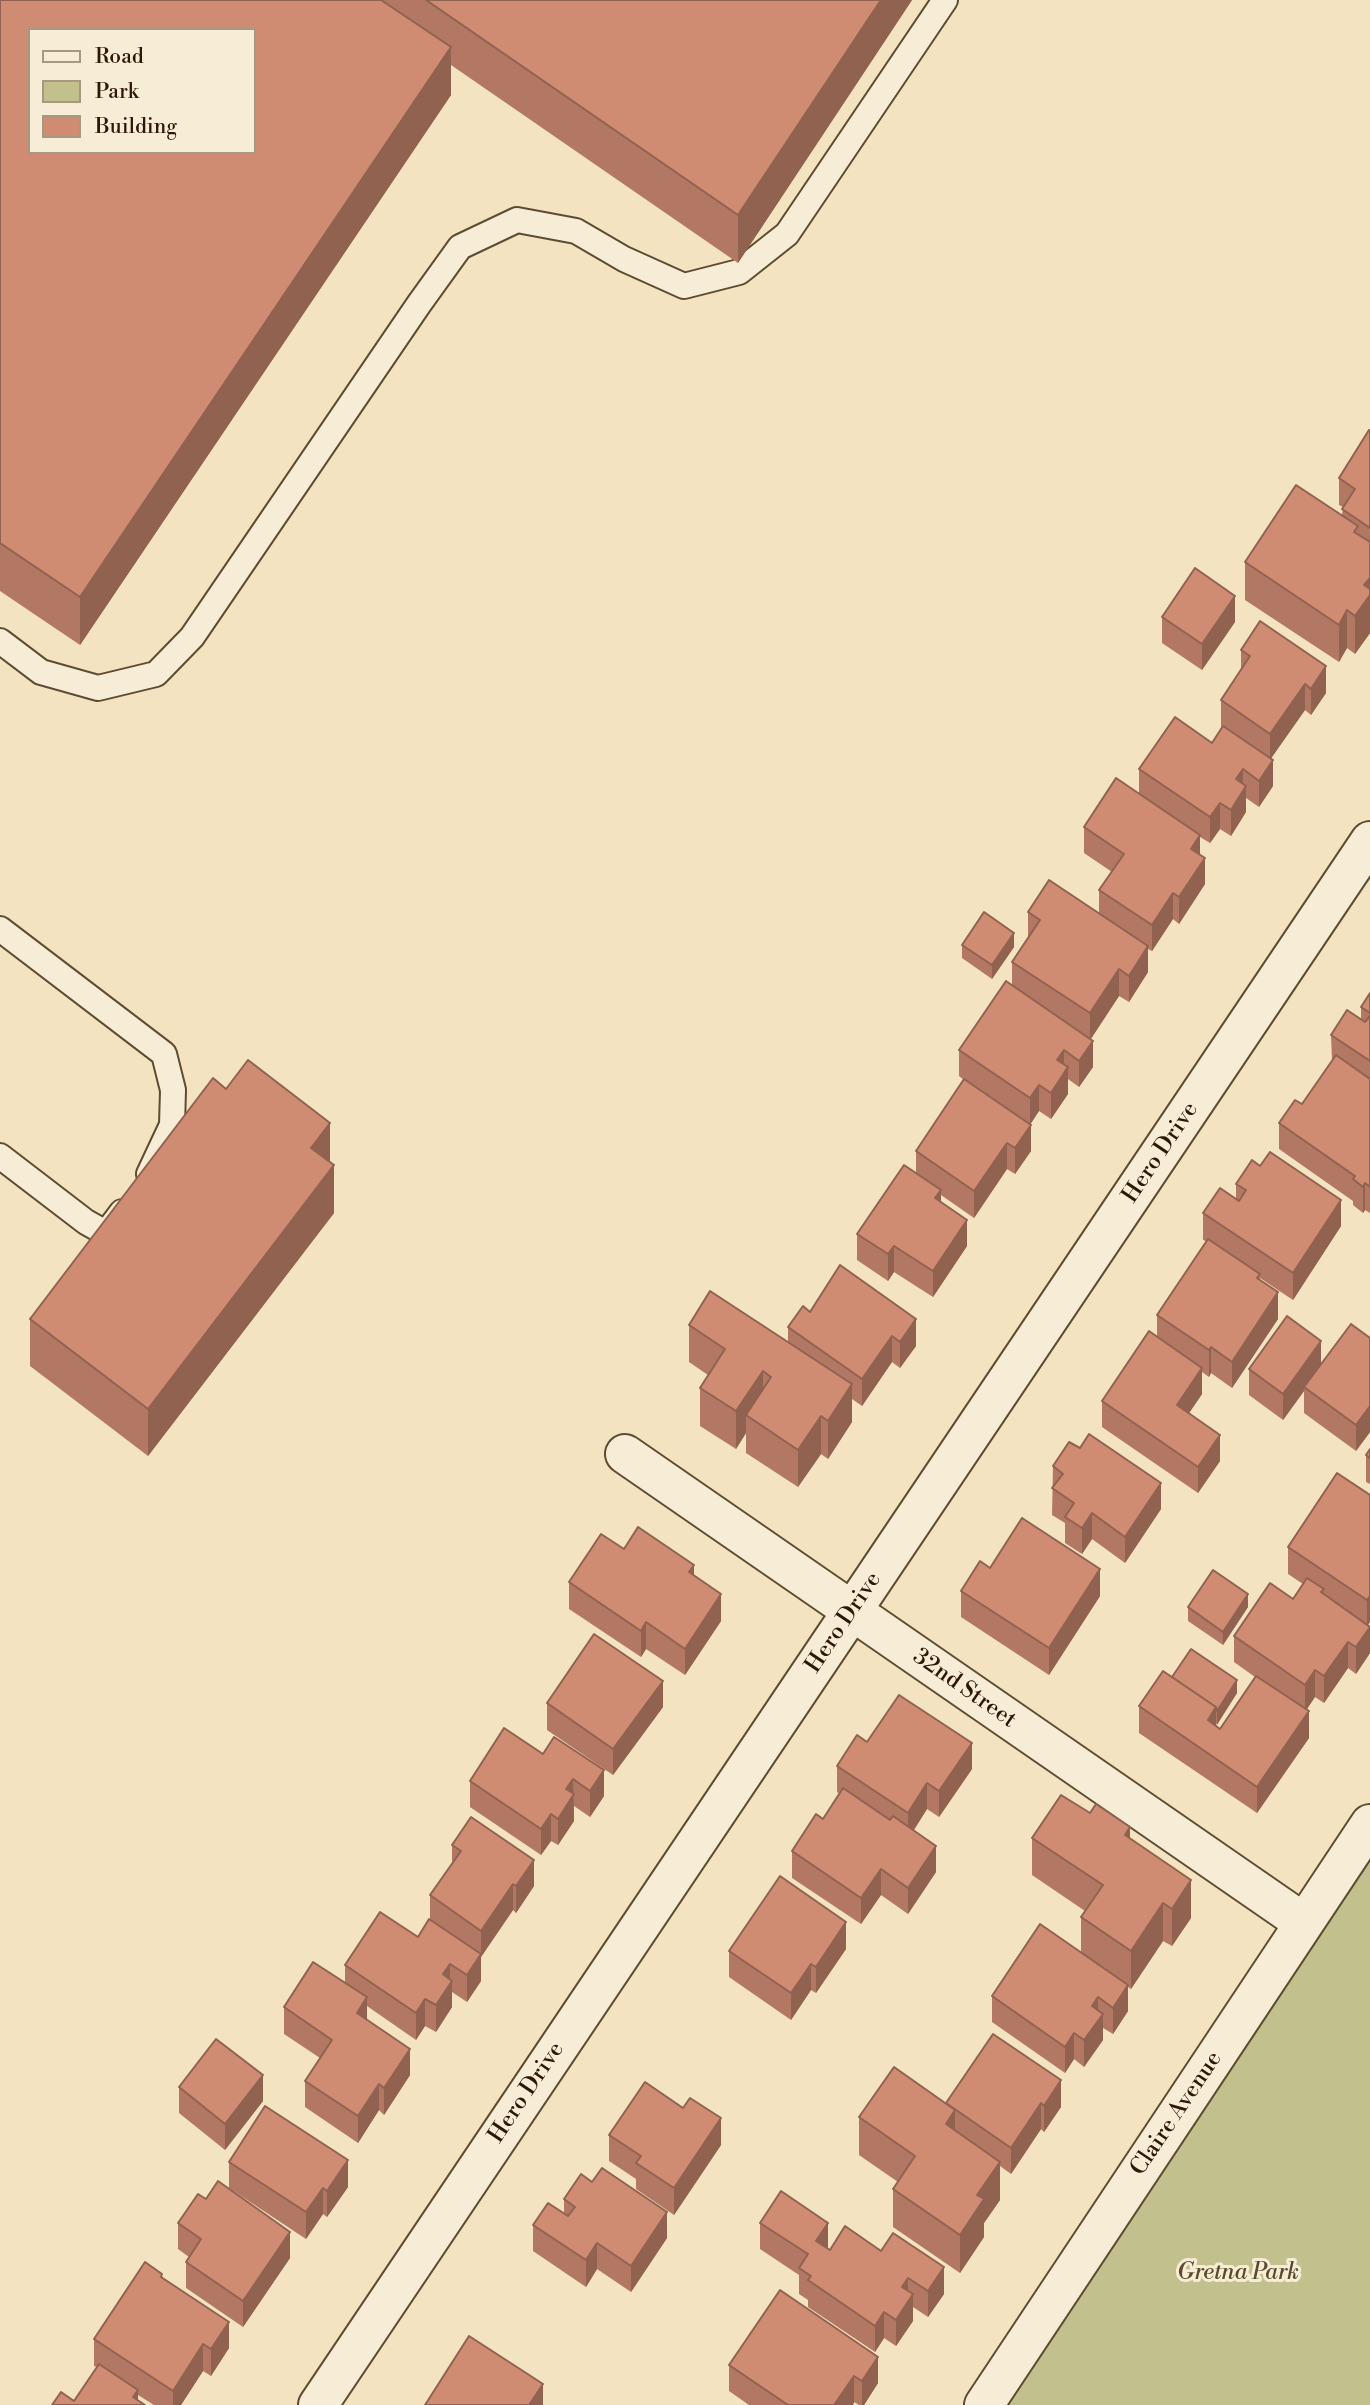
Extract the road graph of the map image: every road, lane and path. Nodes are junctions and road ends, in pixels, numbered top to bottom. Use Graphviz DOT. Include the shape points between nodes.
graph roads {
  1 [pos="945,0"];
  2 [pos="0,641"];
  3 [pos="1370,841"];
  4 [pos="0,929"];
  5 [pos="0,1156"];
  6 [pos="625,1454"];
  7 [pos="851,1611"];
  8 [pos="1370,1824"];
  9 [pos="1304,1923"];
  10 [pos="318,2405"];
  11 [pos="984,2405"];
  1 -- 2 [label="lane" via="788,234 738,272 684,286 576,231 517,220 460,247 192,637 156,674 97,688 41,672"];
  3 -- 7 [label="street, Hero Drive"];
  4 -- 5 [label="lane" via="163,1054 173,1090 172,1125 150,1173 110,1228 102,1231 86,1222"];
  6 -- 7 [label="street, 32nd Street"];
  7 -- 9 [label="street, 32nd Street"];
  7 -- 10 [label="street, Hero Drive"];
  8 -- 9 [label="street, Claire Avenue"];
  9 -- 11 [label="street, Claire Avenue"];
}
